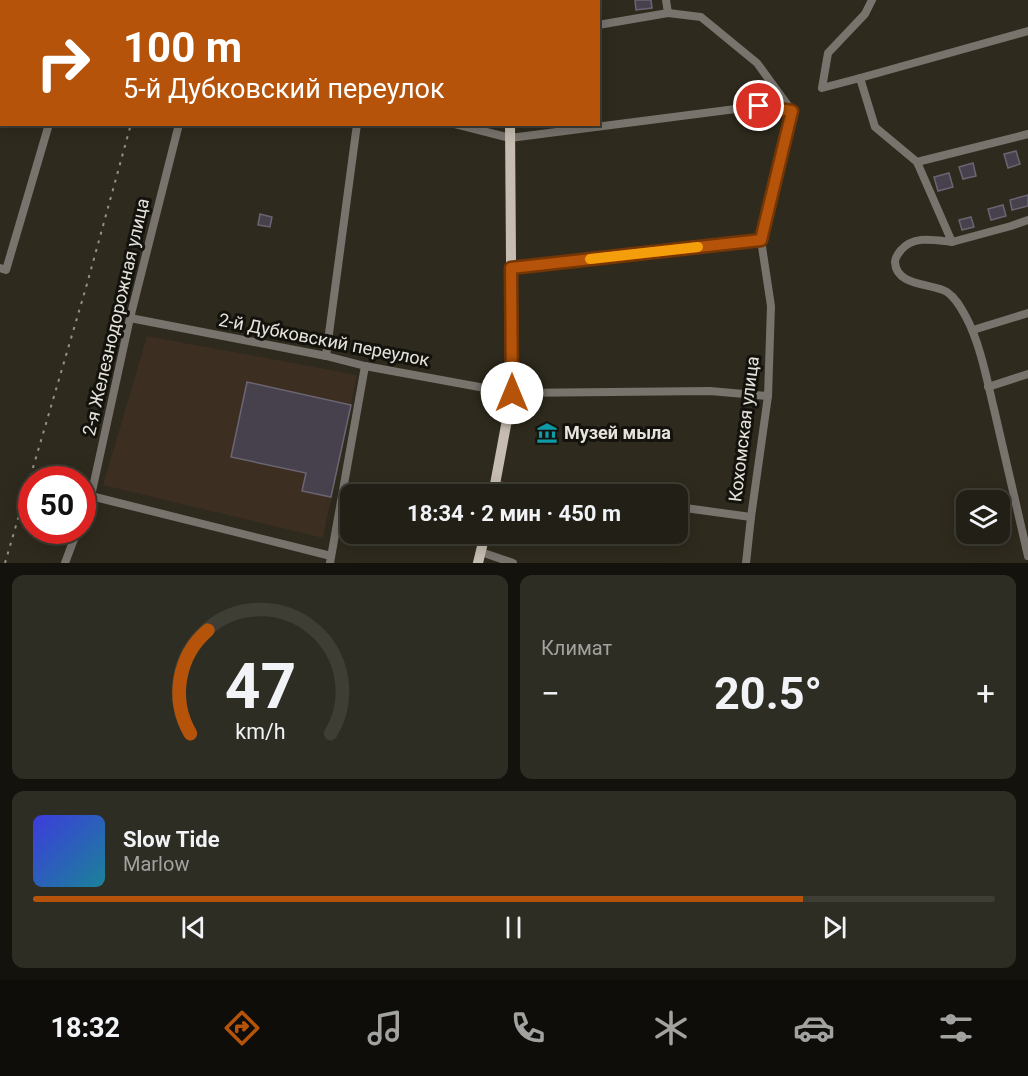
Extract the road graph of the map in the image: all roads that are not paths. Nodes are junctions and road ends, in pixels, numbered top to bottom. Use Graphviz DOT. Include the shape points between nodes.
graph roads {
  1 [pos="666,0"];
  2 [pos="872,0"];
  3 [pos="668,13"];
  4 [pos="600,25"];
  5 [pos="1028,31"];
  6 [pos="860,78"];
  7 [pos="792,111"];
  8 [pos="48,126"];
  9 [pos="178,126"];
  10 [pos="357,126"];
  11 [pos="463,126"];
  12 [pos="510,126"];
  13 [pos="1028,134"];
  14 [pos="510,138"];
  15 [pos="917,162"];
  16 [pos="1028,220"];
  17 [pos="761,240"];
  18 [pos="952,242"];
  19 [pos="511,268"];
  20 [pos="3,269"];
  21 [pos="1028,313"];
  22 [pos="130,318"];
  23 [pos="973,330"];
  24 [pos="326,356"];
  25 [pos="365,366"];
  26 [pos="1028,374"];
  27 [pos="988,387"];
  28 [pos="512,393"];
  29 [pos="768,396"];
  30 [pos="96,469"];
  31 [pos="495,484"];
  32 [pos="96,498"];
  33 [pos="688,508"];
  34 [pos="751,517"];
  35 [pos="72,544"];
  36 [pos="483,544"];
  37 [pos="481,552"];
  38 [pos="1028,556"];
  39 [pos="330,559"];
  40 [pos="65,563"];
  41 [pos="478,563"];
  42 [pos="513,563"];
  43 [pos="747,563"];
  1 -- 3 [label="street"];
  2 -- 6 [label="street" via="865,14 828,52 822,88"];
  3 -- 4 [label="street"];
  3 -- 7 [label="street" via="701,17 757,63"];
  5 -- 6 [label="street"];
  6 -- 15 [label="street" via="875,127"];
  7 -- 14 [label="street" via="759,106"];
  7 -- 17 [label="street, Кохомская улица"];
  8 -- 20 [label="street"];
  9 -- 22 [label="street, 2-я Железнодорожная улица"];
  10 -- 24 [label="street"];
  11 -- 14 [label="street"];
  12 -- 14 [label="main road"];
  13 -- 15 [label="street"];
  14 -- 19 [label="main road"];
  15 -- 18 [label="street"];
  16 -- 18 [label="street"];
  17 -- 19 [label="street"];
  17 -- 29 [label="street, Кохомская улица" via="771,306"];
  18 -- 23 [label="street" via="910,242 896,256 896,266 912,282 951,295"];
  19 -- 28 [label="main road"];
  21 -- 23 [label="street"];
  22 -- 24 [label="street, 2-й Дубковский переулок"];
  22 -- 30 [label="street, 2-я Железнодорожная улица"];
  23 -- 27 [label="street"];
  24 -- 25 [label="street, 2-й Дубковский переулок"];
  25 -- 28 [label="street, 2-й Дубковский переулок"];
  25 -- 39 [label="street"];
  26 -- 27 [label="street"];
  27 -- 38 [label="street"];
  28 -- 29 [label="street, 2-й Дубковский переулок" via="710,391"];
  28 -- 31 [label="main road"];
  29 -- 34 [label="street, Кохомская улица"];
  32 -- 39 [label="street"];
  33 -- 34 [label="street"];
  34 -- 43 [label="street, Кохомская улица"];
  35 -- 40 [label="street"];
  36 -- 37 [label="main road"];
  37 -- 41 [label="main road"];
  37 -- 42 [label="street"];
}
